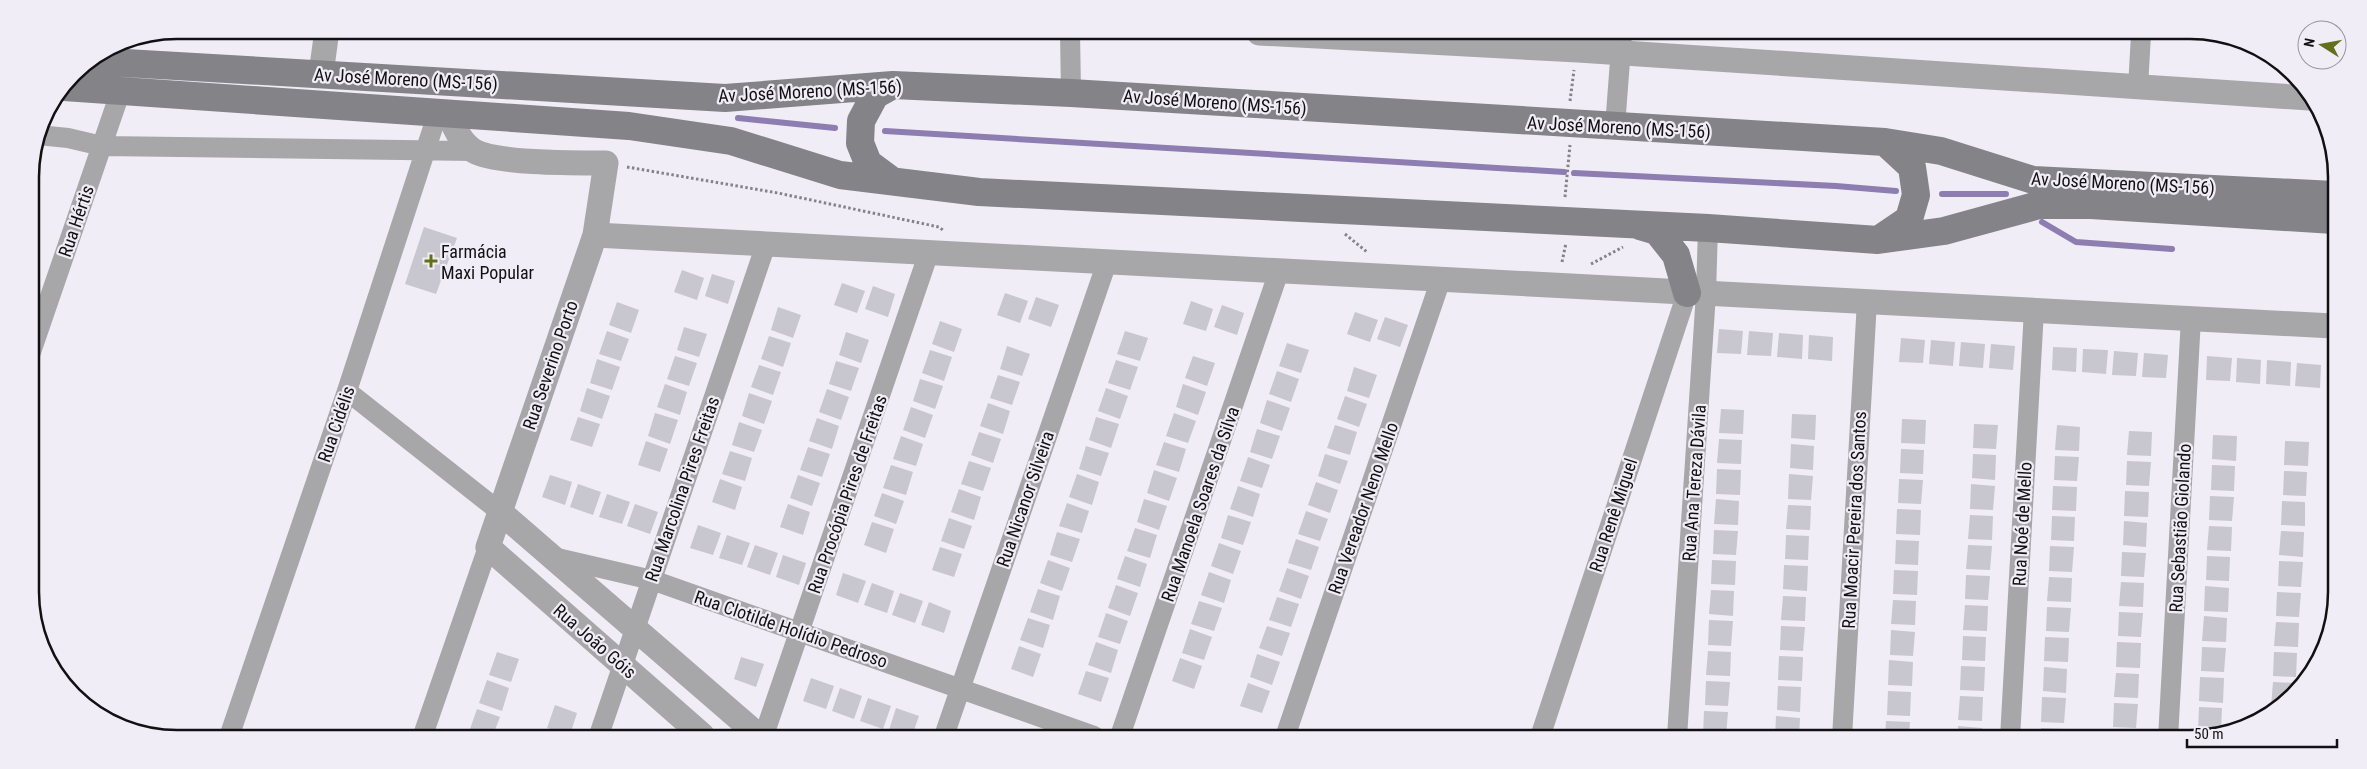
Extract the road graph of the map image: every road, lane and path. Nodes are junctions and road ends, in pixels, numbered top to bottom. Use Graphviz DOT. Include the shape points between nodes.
graph roads {
  1 [pos="326,39"];
  2 [pos="1070,39"];
  3 [pos="1457,39"];
  4 [pos="2141,39"];
  5 [pos="1622,44"];
  6 [pos="101,62"];
  7 [pos="1574,66"];
  8 [pos="321,74"];
  9 [pos="893,85"];
  10 [pos="72,87"];
  11 [pos="2138,87"];
  12 [pos="121,90"];
  13 [pos="1071,93"];
  14 [pos="2303,98"];
  15 [pos="1569,104"];
  16 [pos="444,113"];
  17 [pos="1616,127"];
  18 [pos="45,136"];
  19 [pos="1570,142"];
  20 [pos="1885,142"];
  21 [pos="102,146"];
  22 [pos="475,151"];
  23 [pos="425,152"];
  24 [pos="606,163"];
  25 [pos="891,180"];
  26 [pos="2328,195"];
  27 [pos="1564,197"];
  28 [pos="2328,220"];
  29 [pos="1639,226"];
  30 [pos="1708,228"];
  31 [pos="595,235"];
  32 [pos="1567,240"];
  33 [pos="1878,240"];
  34 [pos="766,244"];
  35 [pos="929,252"];
  36 [pos="964,256"];
  37 [pos="1106,262"];
  38 [pos="1562,262"];
  39 [pos="1279,271"];
  40 [pos="1441,279"];
  41 [pos="1697,293"];
  42 [pos="1867,301"];
  43 [pos="2034,310"];
  44 [pos="2192,318"];
  45 [pos="2328,326"];
  46 [pos="39,329"];
  47 [pos="347,391"];
  48 [pos="499,511"];
  49 [pos="488,547"];
  50 [pos="551,557"];
  51 [pos="652,580"];
  52 [pos="634,629"];
  53 [pos="799,632"];
  54 [pos="622,666"];
  55 [pos="960,689"];
  56 [pos="231,730"];
  57 [pos="425,730"];
  58 [pos="601,730"];
  59 [pos="696,730"];
  60 [pos="752,730"];
  61 [pos="766,730"];
  62 [pos="946,730"];
  63 [pos="1077,730"];
  64 [pos="1122,730"];
  65 [pos="1287,730"];
  66 [pos="1542,730"];
  67 [pos="1677,730"];
  68 [pos="1842,730"];
  69 [pos="2010,730"];
  70 [pos="2169,730"];
  1 -- 8 [label="street"];
  2 -- 13 [label="street"];
  3 -- 5 [label="street"];
  4 -- 11 [label="street"];
  5 -- 11 [label="street"];
  5 -- 17 [label="street"];
  6 -- 8 [label="main road, Av José Moreno (MS-156)"];
  7 -- 15 [label="path"];
  8 -- 9 [label="main road, Av José Moreno (MS-156)" via="724,98"];
  9 -- 13 [label="main road, Av José Moreno (MS-156)"];
  9 -- 25 [label="main road" via="875,95 860,128 860,143 868,163"];
  10 -- 12 [label="main road, Av José Moreno (MS-156)"];
  11 -- 14 [label="street"];
  12 -- 16 [label="main road, Av José Moreno (MS-156)"];
  12 -- 21 [label="street, Rua Hértis"];
  13 -- 17 [label="main road, Av José Moreno (MS-156)"];
  16 -- 22 [label="street" via="459,138"];
  16 -- 23 [label="street, Rua Cidélis"];
  16 -- 25 [label="main road, Av José Moreno (MS-156)" via="628,126 731,141 840,175"];
  17 -- 20 [label="main road, Av José Moreno (MS-156)"];
  18 -- 21 [label="street"];
  19 -- 27 [label="path"];
  20 -- 26 [label="main road, Av José Moreno (MS-156)" via="1941,151 2033,180"];
  20 -- 33 [label="main road" via="1912,167 1916,195 1909,219"];
  21 -- 23 [label="street"];
  21 -- 46 [label="street, Rua Hértis"];
  22 -- 23 [label="street"];
  22 -- 24 [label="street" via="495,157"];
  23 -- 47 [label="street, Rua Cidélis"];
  24 -- 31 [label="street, Rua Severino Porto"];
  24 -- 36 [label="path" via="778,193 939,227 953,237"];
  25 -- 29 [label="main road, Av José Moreno (MS-156)" via="980,192"];
  28 -- 33 [label="main road, Av José Moreno (MS-156)" via="2091,205 2039,205 1944,230"];
  29 -- 30 [label="main road, Av José Moreno (MS-156)"];
  29 -- 41 [label="main road" via="1657,231 1676,254"];
  30 -- 33 [label="main road, Av José Moreno (MS-156)"];
  30 -- 41 [label="street, Rua Ana Tereza Dávila"];
  31 -- 34 [label="street"];
  31 -- 48 [label="street, Rua Severino Porto"];
  32 -- 38 [label="path"];
  34 -- 35 [label="street"];
  34 -- 51 [label="street, Rua Marcolina Pires Freitas"];
  35 -- 36 [label="street"];
  35 -- 53 [label="street, Rua Procópia Pires de Freitas"];
  36 -- 37 [label="street"];
  37 -- 39 [label="street"];
  37 -- 55 [label="street, Rua Nicanor Silveira"];
  39 -- 40 [label="street"];
  39 -- 64 [label="street, Rua Manoela Soares da Silva"];
  40 -- 41 [label="street"];
  40 -- 65 [label="street, Rua Vereador Neno Mello"];
  41 -- 42 [label="street"];
  41 -- 66 [label="street, Rua Renê Miguel"];
  41 -- 67 [label="street, Rua Ana Tereza Dávila"];
  42 -- 43 [label="street"];
  42 -- 68 [label="street, Rua Moacir Pereira dos Santos"];
  43 -- 44 [label="street"];
  43 -- 69 [label="street, Rua Noé de Mello"];
  44 -- 45 [label="street"];
  44 -- 70 [label="street, Rua Sebastião Giolando"];
  47 -- 48 [label="street"];
  47 -- 56 [label="street, Rua Cidélis"];
  48 -- 49 [label="street, Rua Severino Porto"];
  48 -- 50 [label="street, Rua Clotilde Holídio Pedroso"];
  49 -- 54 [label="street, Rua João Góis"];
  49 -- 57 [label="street, Rua Severino Porto"];
  50 -- 51 [label="street, Rua Clotilde Holídio Pedroso"];
  50 -- 52 [label="street, Rua João Góis"];
  51 -- 52 [label="street, Rua Marcolina Pires Freitas"];
  51 -- 53 [label="street, Rua Clotilde Holídio Pedroso"];
  52 -- 54 [label="street, Rua Marcolina Pires Freitas"];
  52 -- 60 [label="street, Rua João Góis"];
  53 -- 55 [label="street, Rua Clotilde Holídio Pedroso"];
  53 -- 61 [label="street, Rua Procópia Pires de Freitas"];
  54 -- 58 [label="street, Rua Marcolina Pires Freitas"];
  54 -- 59 [label="street, Rua João Góis"];
  55 -- 62 [label="street, Rua Nicanor Silveira"];
  55 -- 63 [label="street, Rua Clotilde Holídio Pedroso"];
}
